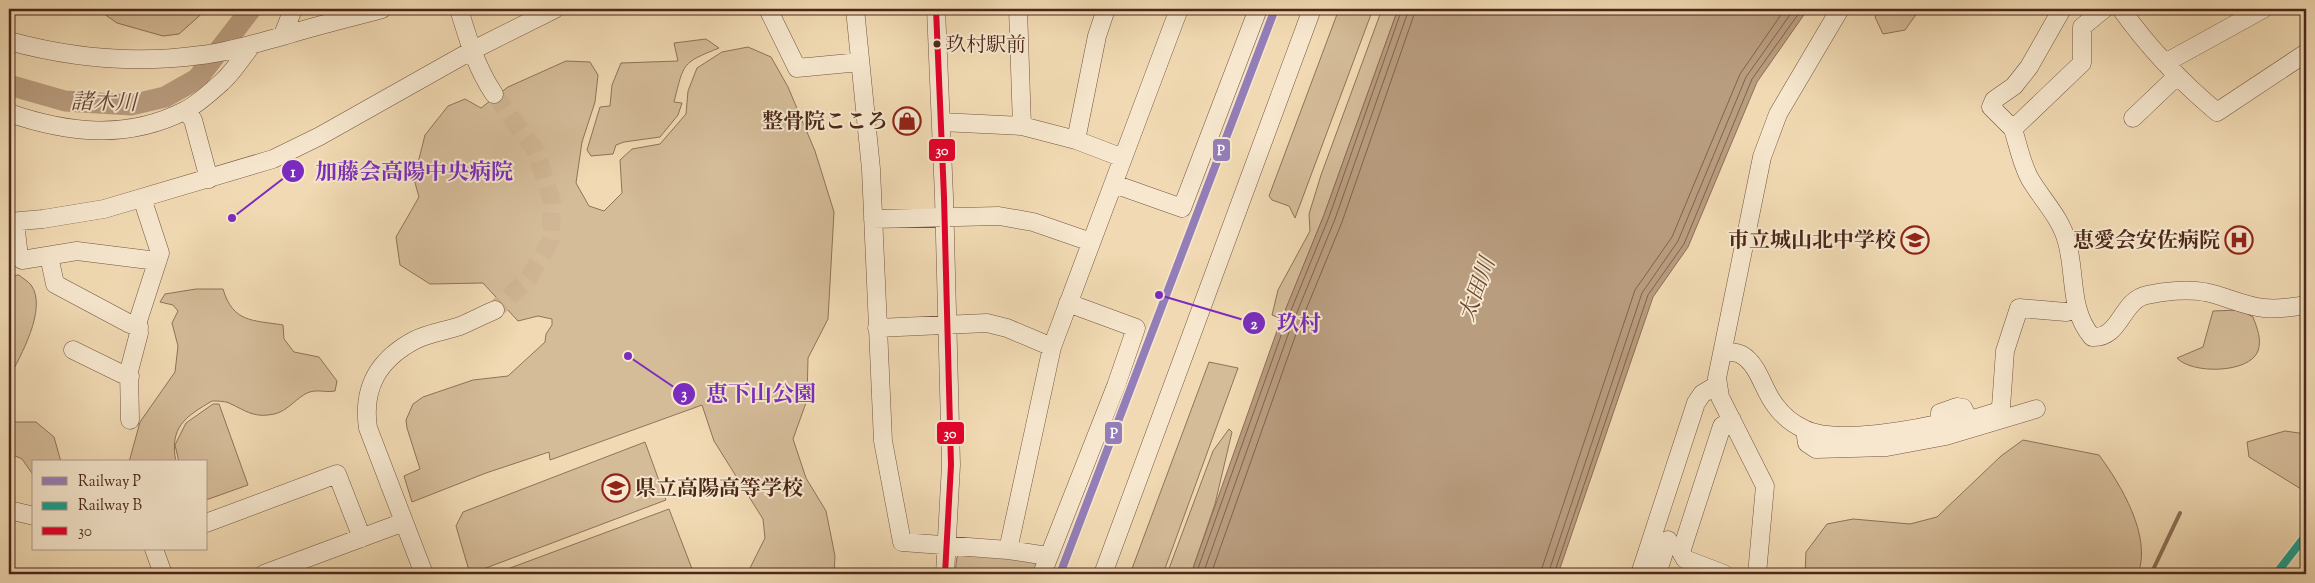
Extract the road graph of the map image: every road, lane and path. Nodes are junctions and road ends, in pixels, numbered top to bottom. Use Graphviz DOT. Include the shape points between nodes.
graph roads {
  1 [pos="293,9"];
  2 [pos="382,9"];
  3 [pos="459,9"];
  4 [pos="556,9"];
  5 [pos="768,9"];
  6 [pos="855,9"];
  7 [pos="936,9"];
  8 [pos="1018,9"];
  9 [pos="1106,9"];
  10 [pos="1179,9"];
  11 [pos="1258,9"];
  12 [pos="1312,9"];
  13 [pos="1840,9"];
  14 [pos="2062,9"];
  15 [pos="2104,9"];
  16 [pos="2121,9"];
  17 [pos="2263,9"];
  18 [pos="283,36"];
  19 [pos="9,41"];
  20 [pos="247,46"];
  21 [pos="471,51"];
  22 [pos="2306,53"];
  23 [pos="860,62"];
  24 [pos="2165,63"];
  25 [pos="2177,76"];
  26 [pos="494,94"];
  27 [pos="186,111"];
  28 [pos="9,114"];
  29 [pos="2133,118"];
  30 [pos="941,122"];
  31 [pos="1022,126"];
  32 [pos="2012,129"];
  33 [pos="1076,140"];
  34 [pos="1124,158"];
  35 [pos="209,179"];
  36 [pos="1114,184"];
  37 [pos="142,198"];
  38 [pos="944,216"];
  39 [pos="873,219"];
  40 [pos="12,222"];
  41 [pos="1091,242"];
  42 [pos="49,256"];
  43 [pos="14,258"];
  44 [pos="157,261"];
  45 [pos="1068,303"];
  46 [pos="2306,305"];
  47 [pos="2077,309"];
  48 [pos="495,310"];
  49 [pos="947,325"];
  50 [pos="139,326"];
  51 [pos="877,328"];
  52 [pos="1052,347"];
  53 [pos="73,350"];
  54 [pos="1723,351"];
  55 [pos="130,376"];
  56 [pos="1717,385"];
  57 [pos="2036,409"];
  58 [pos="1728,413"];
  59 [pos="130,420"];
  60 [pos="1805,430"];
  61 [pos="9,510"];
  62 [pos="32,516"];
  63 [pos="208,521"];
  64 [pos="404,522"];
  65 [pos="362,538"];
  66 [pos="1668,540"];
  67 [pos="948,546"];
  68 [pos="154,550"];
  69 [pos="1008,550"];
  70 [pos="2306,550"];
  71 [pos="1048,556"];
  72 [pos="163,574"];
  73 [pos="264,574"];
  74 [pos="424,574"];
  75 [pos="945,574"];
  76 [pos="1042,574"];
  77 [pos="1102,574"];
  78 [pos="1640,574"];
  79 [pos="1657,574"];
  80 [pos="1724,574"];
  81 [pos="1758,574"];
  82 [pos="2288,574"];
  1 -- 18 [label="street"];
  2 -- 18 [label="street"];
  3 -- 21 [label="street"];
  4 -- 21 [label="street"];
  5 -- 23 [label="street" via="797,68"];
  6 -- 23 [label="street"];
  7 -- 30 [label="street"];
  8 -- 31 [label="street"];
  9 -- 33 [label="street" via="1097,36"];
  10 -- 34 [label="street"];
  11 -- 36 [label="street" via="1182,208"];
  12 -- 77 [label="street"];
  13 -- 54 [label="street" via="1778,114 1762,157"];
  14 -- 32 [label="street" via="2029,68 2014,86 1994,100 1991,107"];
  15 -- 32 [label="street" via="2082,27 2082,63"];
  16 -- 24 [label="street"];
  17 -- 24 [label="street"];
  18 -- 20 [label="street"];
  19 -- 20 [label="street" via="53,52 118,59 203,55"];
  20 -- 27 [label="street" via="224,80"];
  21 -- 26 [label="street"];
  21 -- 35 [label="street" via="273,159"];
  22 -- 25 [label="street" via="2217,112"];
  23 -- 39 [label="street"];
  24 -- 25 [label="street"];
  25 -- 29 [label="street"];
  27 -- 28 [label="street" via="130,129 96,132 60,128"];
  27 -- 35 [label="street" via="193,120"];
  30 -- 31 [label="street"];
  30 -- 38 [label="street"];
  31 -- 33 [label="street"];
  32 -- 47 [label="street" via="2030,178 2067,242"];
  33 -- 34 [label="street"];
  34 -- 36 [label="street"];
  35 -- 37 [label="street"];
  36 -- 41 [label="street"];
  37 -- 40 [label="street" via="104,209"];
  37 -- 44 [label="street" via="160,253"];
  38 -- 39 [label="street"];
  38 -- 41 [label="street" via="999,216 1033,222"];
  38 -- 49 [label="street"];
  39 -- 51 [label="street"];
  40 -- 43 [label="street"];
  41 -- 45 [label="street"];
  42 -- 43 [label="street"];
  42 -- 44 [label="street" via="77,251"];
  42 -- 50 [label="street" via="55,284"];
  44 -- 50 [label="street"];
  45 -- 52 [label="street"];
  45 -- 71 [label="street" via="1136,328"];
  46 -- 47 [label="street" via="2261,308 2204,292 2145,295 2134,300 2111,332 2101,338 2092,337 2083,326"];
  47 -- 60 [label="street" via="2066,312 2019,308 2005,351 2001,407 1996,412 1973,419 1963,408 1957,407 1940,412 1947,422 1912,430 1859,435 1822,435"];
  48 -- 64 [label="street" via="460,326 416,340 386,360 370,387 366,410 368,428"];
  49 -- 51 [label="street"];
  49 -- 52 [label="street" via="987,324 1007,328"];
  49 -- 67 [label="street" via="951,465"];
  50 -- 55 [label="street"];
  51 -- 67 [label="street" via="883,440 902,542"];
  52 -- 69 [label="street"];
  53 -- 55 [label="street"];
  54 -- 56 [label="street"];
  54 -- 60 [label="street" via="1741,355 1752,364 1774,405 1788,420"];
  55 -- 59 [label="street"];
  56 -- 58 [label="street"];
  56 -- 78 [label="street" via="1702,394 1696,403"];
  57 -- 60 [label="street" via="1946,436 1887,447 1816,449 1807,442"];
  58 -- 80 [label="street" via="1681,552 1685,559"];
  58 -- 81 [label="street" via="1766,486"];
  61 -- 62 [label="street"];
  63 -- 65 [label="street" via="337,474"];
  64 -- 65 [label="street"];
  64 -- 74 [label="street"];
  65 -- 73 [label="street"];
  66 -- 79 [label="street"];
  67 -- 69 [label="street"];
  67 -- 75 [label="street"];
  68 -- 72 [label="street"];
  69 -- 71 [label="street"];
  70 -- 82 [label="main road"];
  71 -- 76 [label="street"];
}
